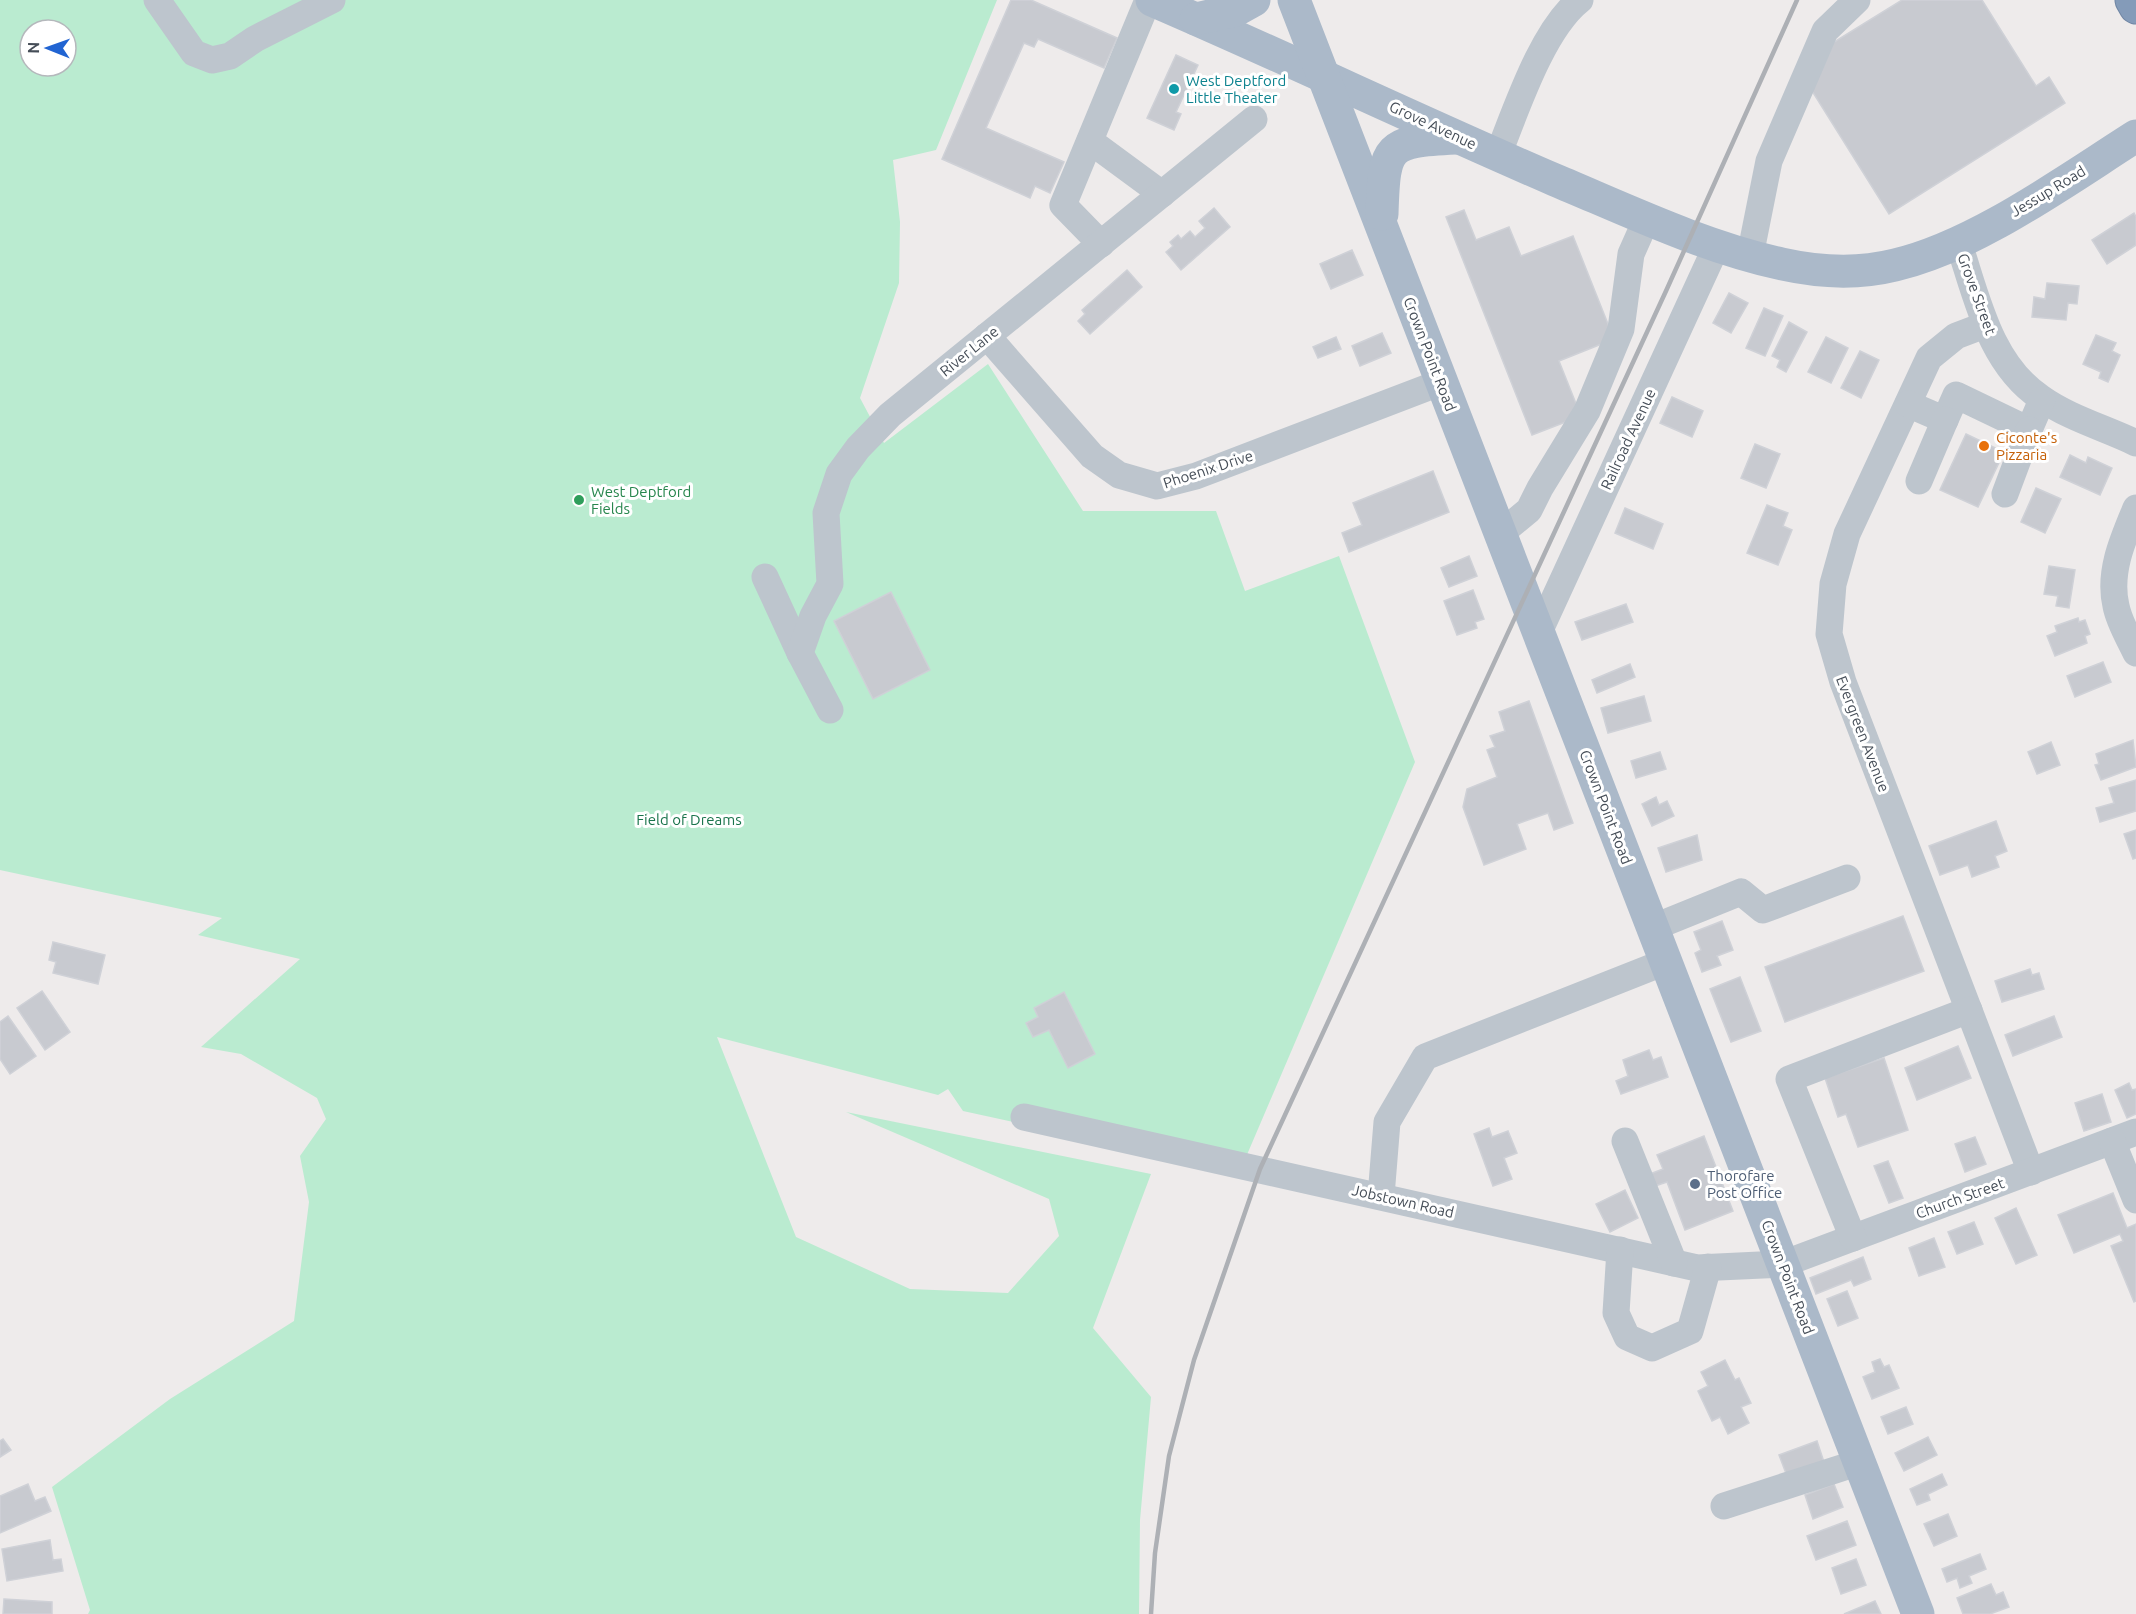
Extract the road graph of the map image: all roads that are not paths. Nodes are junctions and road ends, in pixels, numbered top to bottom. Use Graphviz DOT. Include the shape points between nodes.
graph roads {
  1 [pos="157,0"];
  2 [pos="332,0"];
  3 [pos="1150,0"];
  4 [pos="1254,0"];
  5 [pos="1294,0"];
  6 [pos="1857,0"];
  7 [pos="2132,0"];
  8 [pos="1568,4"];
  9 [pos="2136,7"];
  10 [pos="1196,19"];
  11 [pos="1322,75"];
  12 [pos="1254,119"];
  13 [pos="2136,136"];
  14 [pos="1460,138"];
  15 [pos="1090,141"];
  16 [pos="1498,155"];
  17 [pos="1162,194"];
  18 [pos="1647,218"];
  19 [pos="1382,228"];
  20 [pos="1101,244"];
  21 [pos="1959,244"];
  22 [pos="1717,245"];
  23 [pos="1750,256"];
  24 [pos="1985,325"];
  25 [pos="987,336"];
  26 [pos="1442,382"];
  27 [pos="2043,400"];
  28 [pos="1908,404"];
  29 [pos="1945,420"];
  30 [pos="2029,430"];
  31 [pos="2136,443"];
  32 [pos="1919,481"];
  33 [pos="2005,494"];
  34 [pos="2136,508"];
  35 [pos="1500,534"];
  36 [pos="765,577"];
  37 [pos="1539,632"];
  38 [pos="800,653"];
  39 [pos="2136,653"];
  40 [pos="830,710"];
  41 [pos="1847,878"];
  42 [pos="1652,928"];
  43 [pos="1665,962"];
  44 [pos="1969,1010"];
  45 [pos="1024,1117"];
  46 [pos="2124,1137"];
  47 [pos="1625,1141"];
  48 [pos="2031,1172"];
  49 [pos="1381,1196"];
  50 [pos="2136,1200"];
  51 [pos="1853,1238"];
  52 [pos="1620,1250"];
  53 [pos="1674,1263"];
  54 [pos="1783,1264"];
  55 [pos="1708,1267"];
  56 [pos="1860,1462"];
  57 [pos="1724,1506"];
  58 [pos="1918,1614"];
  1 -- 2 [label="street" via="194,53 212,60 230,56"];
  3 -- 10 [label="main road, Grove Avenue"];
  3 -- 15 [label="street"];
  4 -- 10 [label="main road" via="1236,10"];
  5 -- 11 [label="main road, Crown Point Road"];
  6 -- 23 [label="street" via="1825,31 1769,161"];
  7 -- 9 [label="highway"];
  8 -- 16 [label="street" via="1527,84"];
  10 -- 11 [label="main road, Grove Avenue"];
  11 -- 14 [label="main road, Grove Avenue"];
  11 -- 19 [label="main road, Crown Point Road"];
  12 -- 17 [label="street, River Lane"];
  13 -- 21 [label="main road, Jessup Road"];
  14 -- 16 [label="main road, Grove Avenue"];
  14 -- 19 [label="main road" via="1411,140 1393,151 1383,169"];
  15 -- 17 [label="street"];
  15 -- 20 [label="street" via="1063,205"];
  16 -- 18 [label="main road, Grove Avenue"];
  17 -- 20 [label="street, River Lane"];
  18 -- 22 [label="main road, Grove Avenue"];
  18 -- 35 [label="street" via="1631,254 1621,329 1587,411 1529,510"];
  19 -- 26 [label="main road, Crown Point Road"];
  20 -- 25 [label="street, River Lane"];
  21 -- 23 [label="main road, Grove Street" via="1892,266 1851,271 1805,268"];
  21 -- 24 [label="street, Grove Street"];
  22 -- 23 [label="main road, Grove Street"];
  22 -- 37 [label="street, Railroad Avenue"];
  24 -- 27 [label="street, Grove Street" via="2009,369"];
  24 -- 28 [label="street, Evergreen Avenue" via="1956,336 1929,358"];
  25 -- 26 [label="street, Phoenix Drive" via="1092,456 1119,475 1157,486 1196,476"];
  25 -- 38 [label="street, River Lane" via="890,416 839,474 826,513 830,584"];
  26 -- 35 [label="main road, Crown Point Road"];
  27 -- 30 [label="street"];
  27 -- 31 [label="street, Grove Street"];
  28 -- 29 [label="street"];
  28 -- 44 [label="street, Evergreen Avenue" via="1847,534 1833,584 1829,634 1843,682"];
  29 -- 30 [label="street" via="1956,395"];
  29 -- 32 [label="street"];
  30 -- 33 [label="street"];
  34 -- 39 [label="street" via="2114,571 2114,594 2116,609"];
  35 -- 37 [label="main road, Crown Point Road"];
  36 -- 38 [label="street"];
  37 -- 42 [label="main road, Crown Point Road"];
  38 -- 40 [label="street"];
  41 -- 42 [label="street" via="1763,910 1741,892"];
  42 -- 43 [label="main road, Crown Point Road"];
  43 -- 49 [label="street" via="1425,1057 1387,1122"];
  43 -- 54 [label="main road, Crown Point Road"];
  44 -- 48 [label="street, Evergreen Avenue"];
  44 -- 51 [label="street" via="1789,1079"];
  45 -- 49 [label="street, Jobstown Road"];
  46 -- 48 [label="street, Church Street"];
  46 -- 50 [label="street"];
  47 -- 53 [label="street"];
  48 -- 51 [label="street, Church Street"];
  49 -- 52 [label="street, Jobstown Road"];
  51 -- 54 [label="street, Church Street"];
  52 -- 53 [label="street, Jobstown Road"];
  52 -- 55 [label="street" via="1616,1313 1627,1337 1652,1348 1690,1331"];
  53 -- 55 [label="street, Jobstown Road"];
  54 -- 55 [label="street, Jobstown Road"];
  54 -- 56 [label="main road, Crown Point Road"];
  56 -- 57 [label="street"];
  56 -- 58 [label="main road, Crown Point Road"];
}
